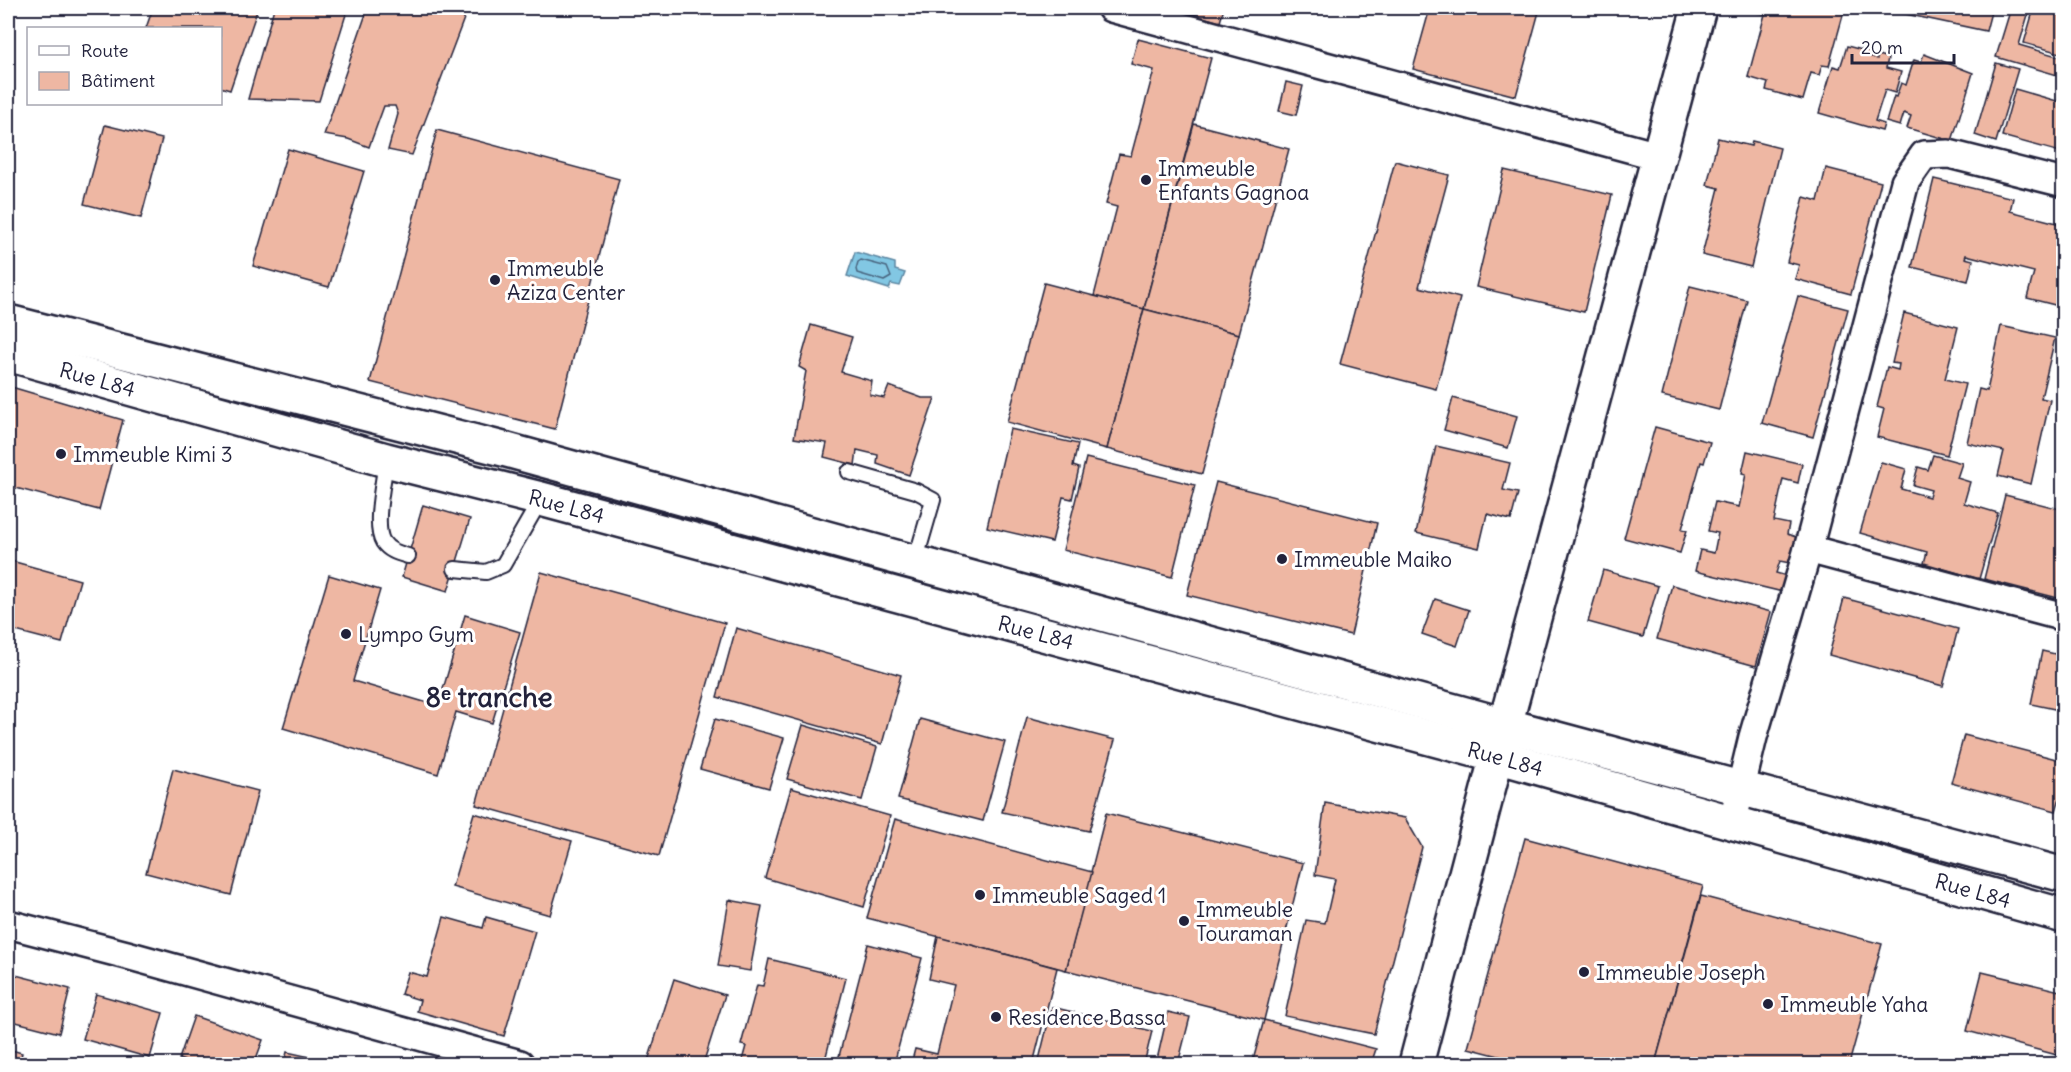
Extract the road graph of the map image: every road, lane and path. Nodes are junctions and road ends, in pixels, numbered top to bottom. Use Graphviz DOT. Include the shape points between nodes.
graph roads {
  1 [pos="1111,8"];
  2 [pos="1699,8"];
  3 [pos="1658,156"];
  4 [pos="2064,183"];
  5 [pos="8,322"];
  6 [pos="8,354"];
  7 [pos="387,460"];
  8 [pos="849,472"];
  9 [pos="541,499"];
  10 [pos="1808,549"];
  11 [pos="408,556"];
  12 [pos="915,562"];
  13 [pos="455,569"];
  14 [pos="2064,617"];
  15 [pos="1505,725"];
  16 [pos="1497,756"];
  17 [pos="1740,788"];
  18 [pos="1732,824"];
  19 [pos="2064,875"];
  20 [pos="2064,916"];
  21 [pos="8,924"];
  22 [pos="520,1065"];
  23 [pos="1416,1065"];
  1 -- 3 [label="street"];
  2 -- 3 [label="street"];
  3 -- 15 [label="street"];
  4 -- 10 [label="street" via="1949,154 1924,155 1911,173 1905,182"];
  5 -- 12 [label="street, Rue L84" via="507,450"];
  6 -- 7 [label="street, Rue L84"];
  7 -- 9 [label="street, Rue L84"];
  7 -- 11 [label="lane" via="378,530 383,543 393,552"];
  8 -- 12 [label="lane" via="916,491 933,500"];
  9 -- 13 [label="lane" via="502,565 486,572"];
  9 -- 16 [label="street, Rue L84"];
  10 -- 14 [label="street"];
  10 -- 17 [label="street"];
  12 -- 15 [label="street, Rue L84"];
  15 -- 16 [label="street"];
  15 -- 17 [label="street, Rue L84"];
  16 -- 18 [label="street, Rue L84"];
  16 -- 23 [label="street"];
  17 -- 18 [label="street"];
  17 -- 19 [label="street, Rue L84"];
  18 -- 20 [label="street, Rue L84"];
  21 -- 22 [label="street"];
}
